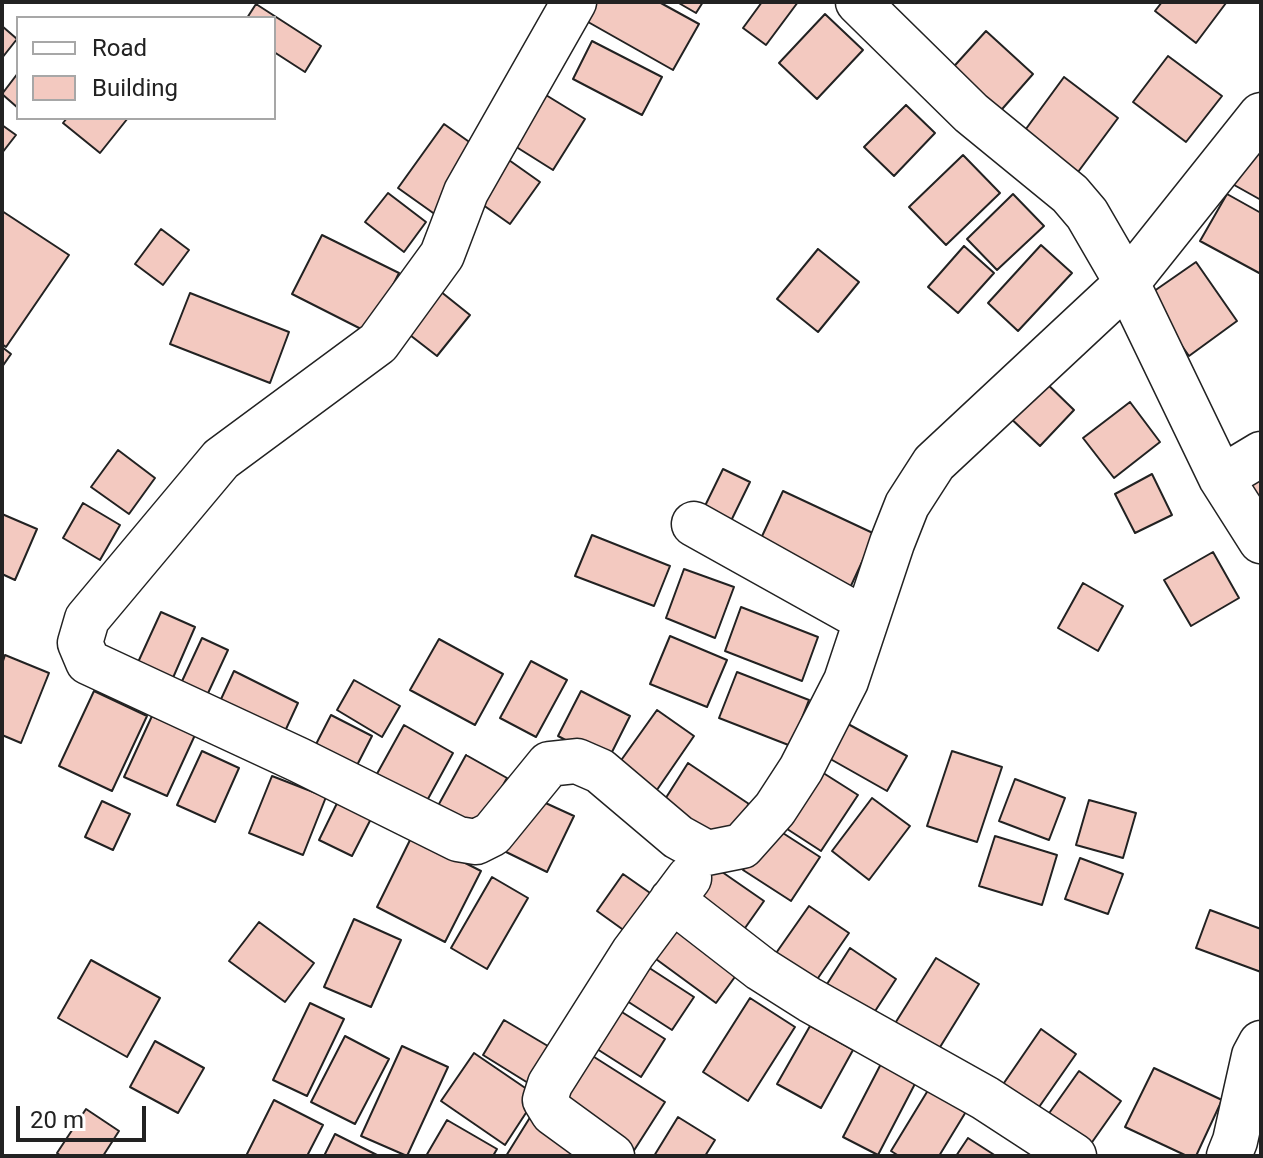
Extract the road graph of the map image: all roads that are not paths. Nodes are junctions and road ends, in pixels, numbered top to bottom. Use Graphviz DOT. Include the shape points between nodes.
graph roads {
  1 [pos="574,2"];
  2 [pos="858,2"];
  3 [pos="1261,115"];
  4 [pos="1127,283"];
  5 [pos="1261,454"];
  6 [pos="1221,478"];
  7 [pos="694,524"];
  8 [pos="1261,541"];
  9 [pos="866,620"];
  10 [pos="707,853"];
  11 [pos="672,900"];
  12 [pos="1261,1043"];
  13 [pos="612,1156"];
  14 [pos="1074,1156"];
  15 [pos="1229,1156"];
  1 -- 10 [label="street" via="466,192 442,255 378,343 221,459 87,619 80,643 88,662 458,839 476,842 492,834 549,764 577,761 600,771 678,837"];
  2 -- 4 [label="street" via="971,113 1070,194"];
  3 -- 4 [label="street"];
  4 -- 6 [label="street"];
  4 -- 9 [label="street" via="934,463 907,505"];
  5 -- 6 [label="street"];
  6 -- 8 [label="street"];
  7 -- 9 [label="street"];
  9 -- 10 [label="street" via="846,681 775,809 742,846"];
  10 -- 11 [label="street"];
  11 -- 13 [label="street" via="550,1084 545,1100 553,1113"];
  11 -- 14 [label="street" via="798,993 985,1098"];
  12 -- 15 [label="street"];
}
